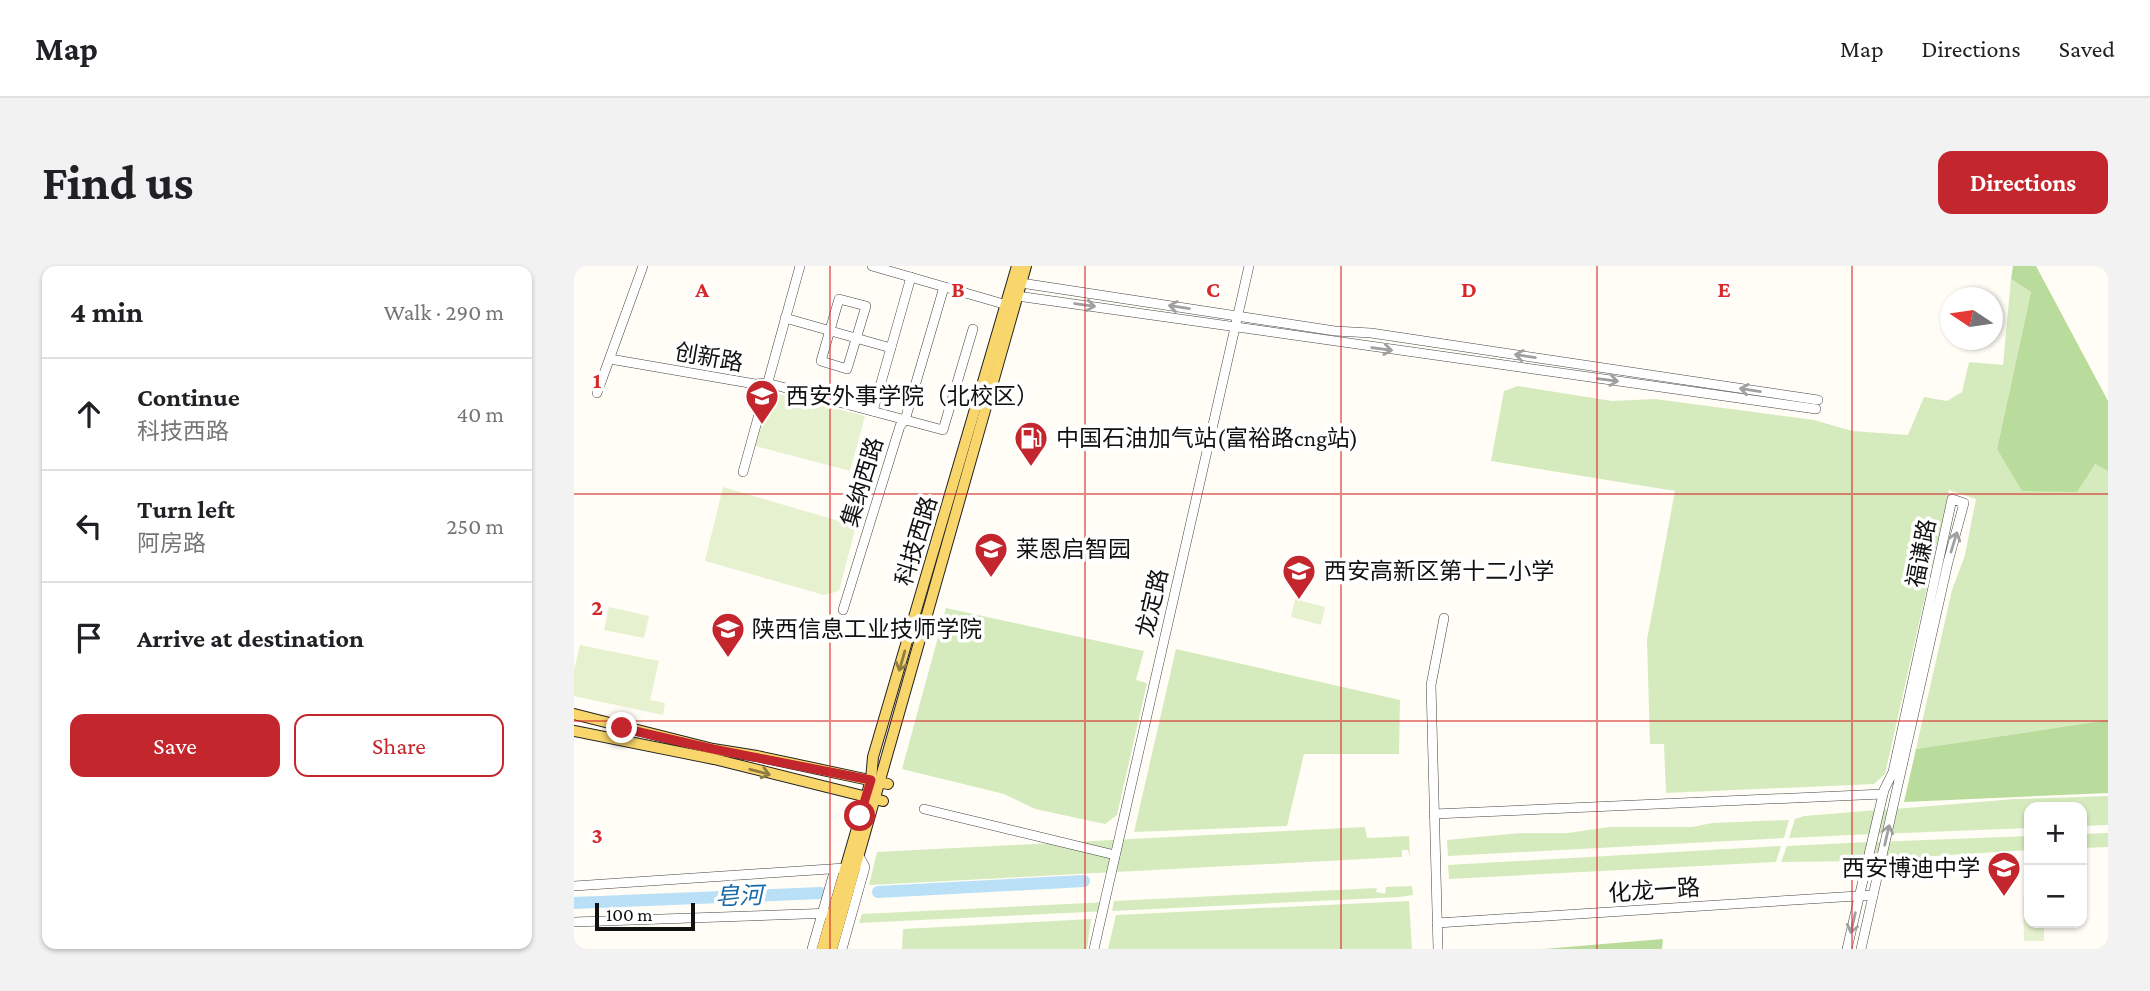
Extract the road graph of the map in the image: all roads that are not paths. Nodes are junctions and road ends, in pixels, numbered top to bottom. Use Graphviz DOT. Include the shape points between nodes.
graph roads {
  1 [pos="643,266"];
  2 [pos="800,266"];
  3 [pos="872,266"];
  4 [pos="1017,266"];
  5 [pos="1026,266"];
  6 [pos="1249,266"];
  7 [pos="911,277"];
  8 [pos="1021,283"];
  9 [pos="944,287"];
  10 [pos="1017,296"];
  11 [pos="1007,305"];
  12 [pos="785,318"];
  13 [pos="1236,321"];
  14 [pos="973,329"];
  15 [pos="830,331"];
  16 [pos="857,338"];
  17 [pos="891,348"];
  18 [pos="610,359"];
  19 [pos="767,383"];
  20 [pos="597,393"];
  21 [pos="873,411"];
  22 [pos="905,420"];
  23 [pos="743,471"];
  24 [pos="844,610"];
  25 [pos="1444,618"];
  26 [pos="574,715"];
  27 [pos="574,731"];
  28 [pos="880,782"];
  29 [pos="1883,794"];
  30 [pos="875,799"];
  31 [pos="924,809"];
  32 [pos="1434,814"];
  33 [pos="1115,855"];
  34 [pos="859,856"];
  35 [pos="840,869"];
  36 [pos="574,886"];
  37 [pos="1873,895"];
  38 [pos="1860,896"];
  39 [pos="828,913"];
  40 [pos="574,922"];
  41 [pos="1437,923"];
  42 [pos="812,949"];
  43 [pos="822,949"];
  44 [pos="832,949"];
  45 [pos="842,949"];
  46 [pos="1094,949"];
  47 [pos="1438,949"];
  48 [pos="1847,949"];
  49 [pos="1861,949"];
  1 -- 18 [label="street"];
  2 -- 12 [label="street"];
  3 -- 7 [label="street"];
  4 -- 11 [label="main road, 科技西路"];
  5 -- 8 [label="main road, 科技西路"];
  6 -- 13 [label="street, 龙定路"];
  7 -- 9 [label="street"];
  7 -- 17 [label="street"];
  8 -- 10 [label="main road, 科技西路"];
  13 -- 8 [label="street, one-way"];
  9 -- 11 [label="street"];
  9 -- 22 [label="street, 集纳西路"];
  10 -- 13 [label="street, one-way"];
  10 -- 28 [label="main road, 科技西路"];
  11 -- 28 [label="main road, 科技西路, one-way" via="873,757"];
  12 -- 15 [label="street"];
  12 -- 19 [label="street"];
  13 -- 13 [label="street, one-way" via="1371,347 1817,405"];
  13 -- 33 [label="street, 龙定路"];
  14 -- 22 [label="street, 创新路" via="943,430"];
  15 -- 16 [label="street"];
  15 -- 16 [label="street" via="821,361 847,369"];
  15 -- 16 [label="street" via="839,299 866,306"];
  16 -- 17 [label="street"];
  17 -- 21 [label="street"];
  18 -- 19 [label="street, 创新路"];
  18 -- 20 [label="street"];
  19 -- 21 [label="street, 创新路"];
  19 -- 23 [label="street"];
  21 -- 22 [label="street, 创新路"];
  22 -- 24 [label="street, 集纳西路"];
  25 -- 32 [label="street" via="1431,685"];
  26 -- 28 [label="main road"];
  27 -- 30 [label="main road, one-way" via="714,759"];
  28 -- 30 [label="main road, 科技西路"];
  29 -- 32 [label="street"];
  37 -- 29 [label="street, 福谦路, one-way" via="1964,503 1952,499 1896,759"];
  29 -- 38 [label="street, 福谦路"];
  30 -- 34 [label="main road, 科技西路"];
  30 -- 35 [label="main road, 科技西路"];
  31 -- 33 [label="street"];
  32 -- 41 [label="street"];
  33 -- 46 [label="street, 龙定路"];
  34 -- 44 [label="main road, 科技西路"];
  34 -- 45 [label="street" via="865,867"];
  35 -- 36 [label="street"];
  35 -- 39 [label="main road, 科技西路"];
  37 -- 38 [label="street, 化龙一路"];
  37 -- 49 [label="street, 福谦路"];
  38 -- 41 [label="street, 化龙一路"];
  38 -- 48 [label="street, 福谦路, one-way"];
  39 -- 40 [label="street"];
  39 -- 42 [label="street"];
  39 -- 43 [label="main road, 科技西路"];
  41 -- 47 [label="street"];
}
